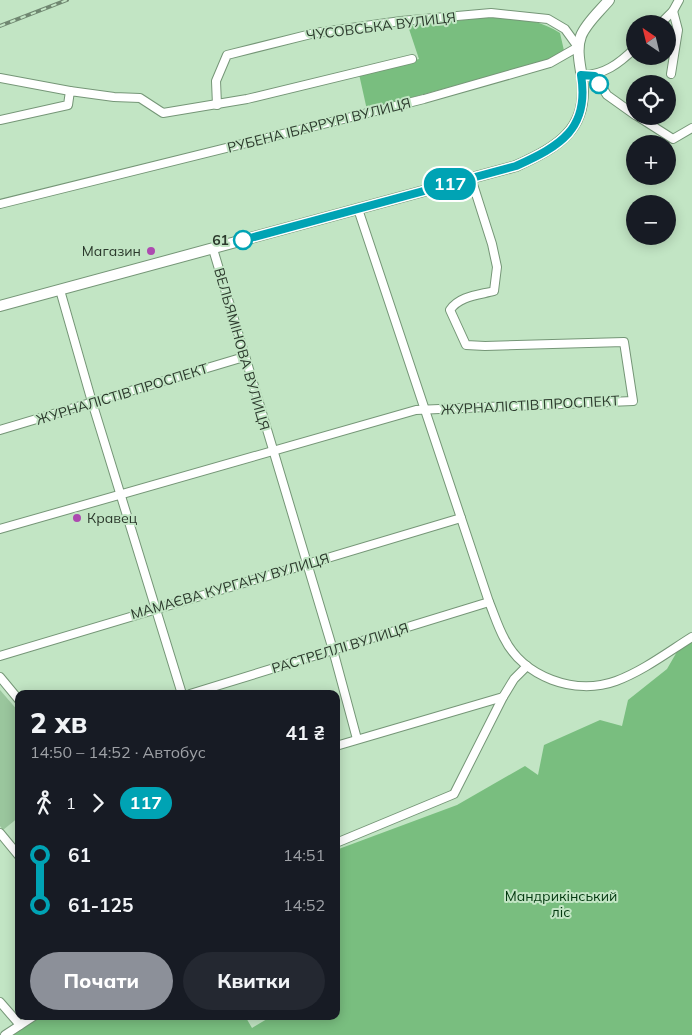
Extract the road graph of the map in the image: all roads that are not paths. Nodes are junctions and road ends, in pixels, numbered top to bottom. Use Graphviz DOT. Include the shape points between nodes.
graph roads {
  1 [pos="609,0"];
  2 [pos="678,0"];
  3 [pos="673,11"];
  4 [pos="669,15"];
  5 [pos="578,47"];
  6 [pos="626,56"];
  7 [pos="412,59"];
  8 [pos="671,74"];
  9 [pos="581,75"];
  10 [pos="595,76"];
  11 [pos="0,78"];
  12 [pos="70,91"];
  13 [pos="217,105"];
  14 [pos="626,109"];
  15 [pos="0,120"];
  16 [pos="650,125"];
  17 [pos="692,128"];
  18 [pos="471,178"];
  19 [pos="0,204"];
  20 [pos="358,209"];
  21 [pos="213,249"];
  22 [pos="60,290"];
  23 [pos="0,306"];
  24 [pos="244,357"];
  25 [pos="92,402"];
  26 [pos="426,410"];
  27 [pos="0,430"];
  28 [pos="271,450"];
  29 [pos="121,496"];
  30 [pos="461,518"];
  31 [pos="0,529"];
  32 [pos="307,563"];
  33 [pos="489,602"];
  34 [pos="156,607"];
  35 [pos="692,637"];
  36 [pos="333,650"];
  37 [pos="0,656"];
  38 [pos="527,666"];
  39 [pos="0,677"];
  40 [pos="181,690"];
  41 [pos="203,690"];
  42 [pos="15,695"];
  43 [pos="503,697"];
  44 [pos="357,740"];
  45 [pos="340,745"];
  46 [pos="0,833"];
  47 [pos="340,841"];
  48 [pos="15,851"];
  49 [pos="0,1002"];
  50 [pos="15,1019"];
  51 [pos="16,1020"];
  52 [pos="28,1020"];
  53 [pos="20,1025"];
  54 [pos="5,1035"];
  1 -- 5 [label="main road" via="581,35"];
  2 -- 3 [label="street"];
  3 -- 4 [label="street"];
  3 -- 8 [label="street" via="678,30"];
  5 -- 9 [label="main road"];
  5 -- 13 [label="street, ЧУСОВСЬКА ВУЛИЦЯ" via="564,30 548,19 520,14 491,13 401,21 315,33 227,54 216,81"];
  5 -- 19 [label="street, РУБЕНА ІБАРРУРІ ВУЛИЦЯ" via="550,63 424,99"];
  6 -- 10 [label="street"];
  7 -- 13 [label="street"];
  9 -- 10 [label="street"];
  9 -- 18 [label="main road" via="583,107 578,120 565,136 532,159"];
  10 -- 14 [label="street" via="607,95"];
  11 -- 12 [label="street"];
  12 -- 13 [label="street" via="114,98 140,98 163,113"];
  12 -- 15 [label="street" via="68,105"];
  16 -- 17 [label="street" via="672,140"];
  18 -- 20 [label="main road"];
  18 -- 26 [label="street, ЖУРНАЛІСТІВ ПРОСПЕКТ" via="497,266 494,291 461,299 450,310 466,345 624,342 633,400"];
  20 -- 21 [label="main road"];
  20 -- 26 [label="street, ЖУРНАЛІСТІВ ПРОСПЕКТ"];
  21 -- 22 [label="main road"];
  21 -- 24 [label="street, ВЕЛЬЯМІНОВА ВУЛИЦЯ"];
  22 -- 23 [label="main road"];
  22 -- 25 [label="street"];
  24 -- 25 [label="street, ЖУРНАЛІСТІВ ПРОСПЕКТ"];
  24 -- 28 [label="street, ВЕЛЬЯМІНОВА ВУЛИЦЯ"];
  25 -- 27 [label="street, ЖУРНАЛІСТІВ ПРОСПЕКТ"];
  25 -- 29 [label="street"];
  26 -- 28 [label="street"];
  26 -- 30 [label="street"];
  28 -- 29 [label="street"];
  28 -- 32 [label="street, ВЕЛЬЯМІНОВА ВУЛИЦЯ"];
  29 -- 31 [label="street"];
  29 -- 34 [label="street"];
  30 -- 32 [label="street, МАМАЄВА КУРГАНУ ВУЛИЦЯ"];
  30 -- 33 [label="street"];
  32 -- 34 [label="street, МАМАЄВА КУРГАНУ ВУЛИЦЯ"];
  32 -- 36 [label="street, ВЕЛЬЯМІНОВА ВУЛИЦЯ"];
  33 -- 36 [label="street, РАСТРЕЛЛІ ВУЛИЦЯ"];
  33 -- 38 [label="street" via="504,639"];
  34 -- 37 [label="street, МАМАЄВА КУРГАНУ ВУЛИЦЯ"];
  34 -- 40 [label="street"];
  35 -- 38 [label="street" via="630,674 601,685 581,686 552,681"];
  36 -- 41 [label="street, РАСТРЕЛЛІ ВУЛИЦЯ"];
  36 -- 44 [label="street, ВЕЛЬЯМІНОВА ВУЛИЦЯ"];
  38 -- 43 [label="street"];
  39 -- 42 [label="street"];
  43 -- 44 [label="street"];
  43 -- 47 [label="street" via="454,794"];
  44 -- 45 [label="street"];
  46 -- 48 [label="street"];
  49 -- 50 [label="street"];
  51 -- 53 [label="street"];
  52 -- 53 [label="street"];
  53 -- 54 [label="street"];
}
